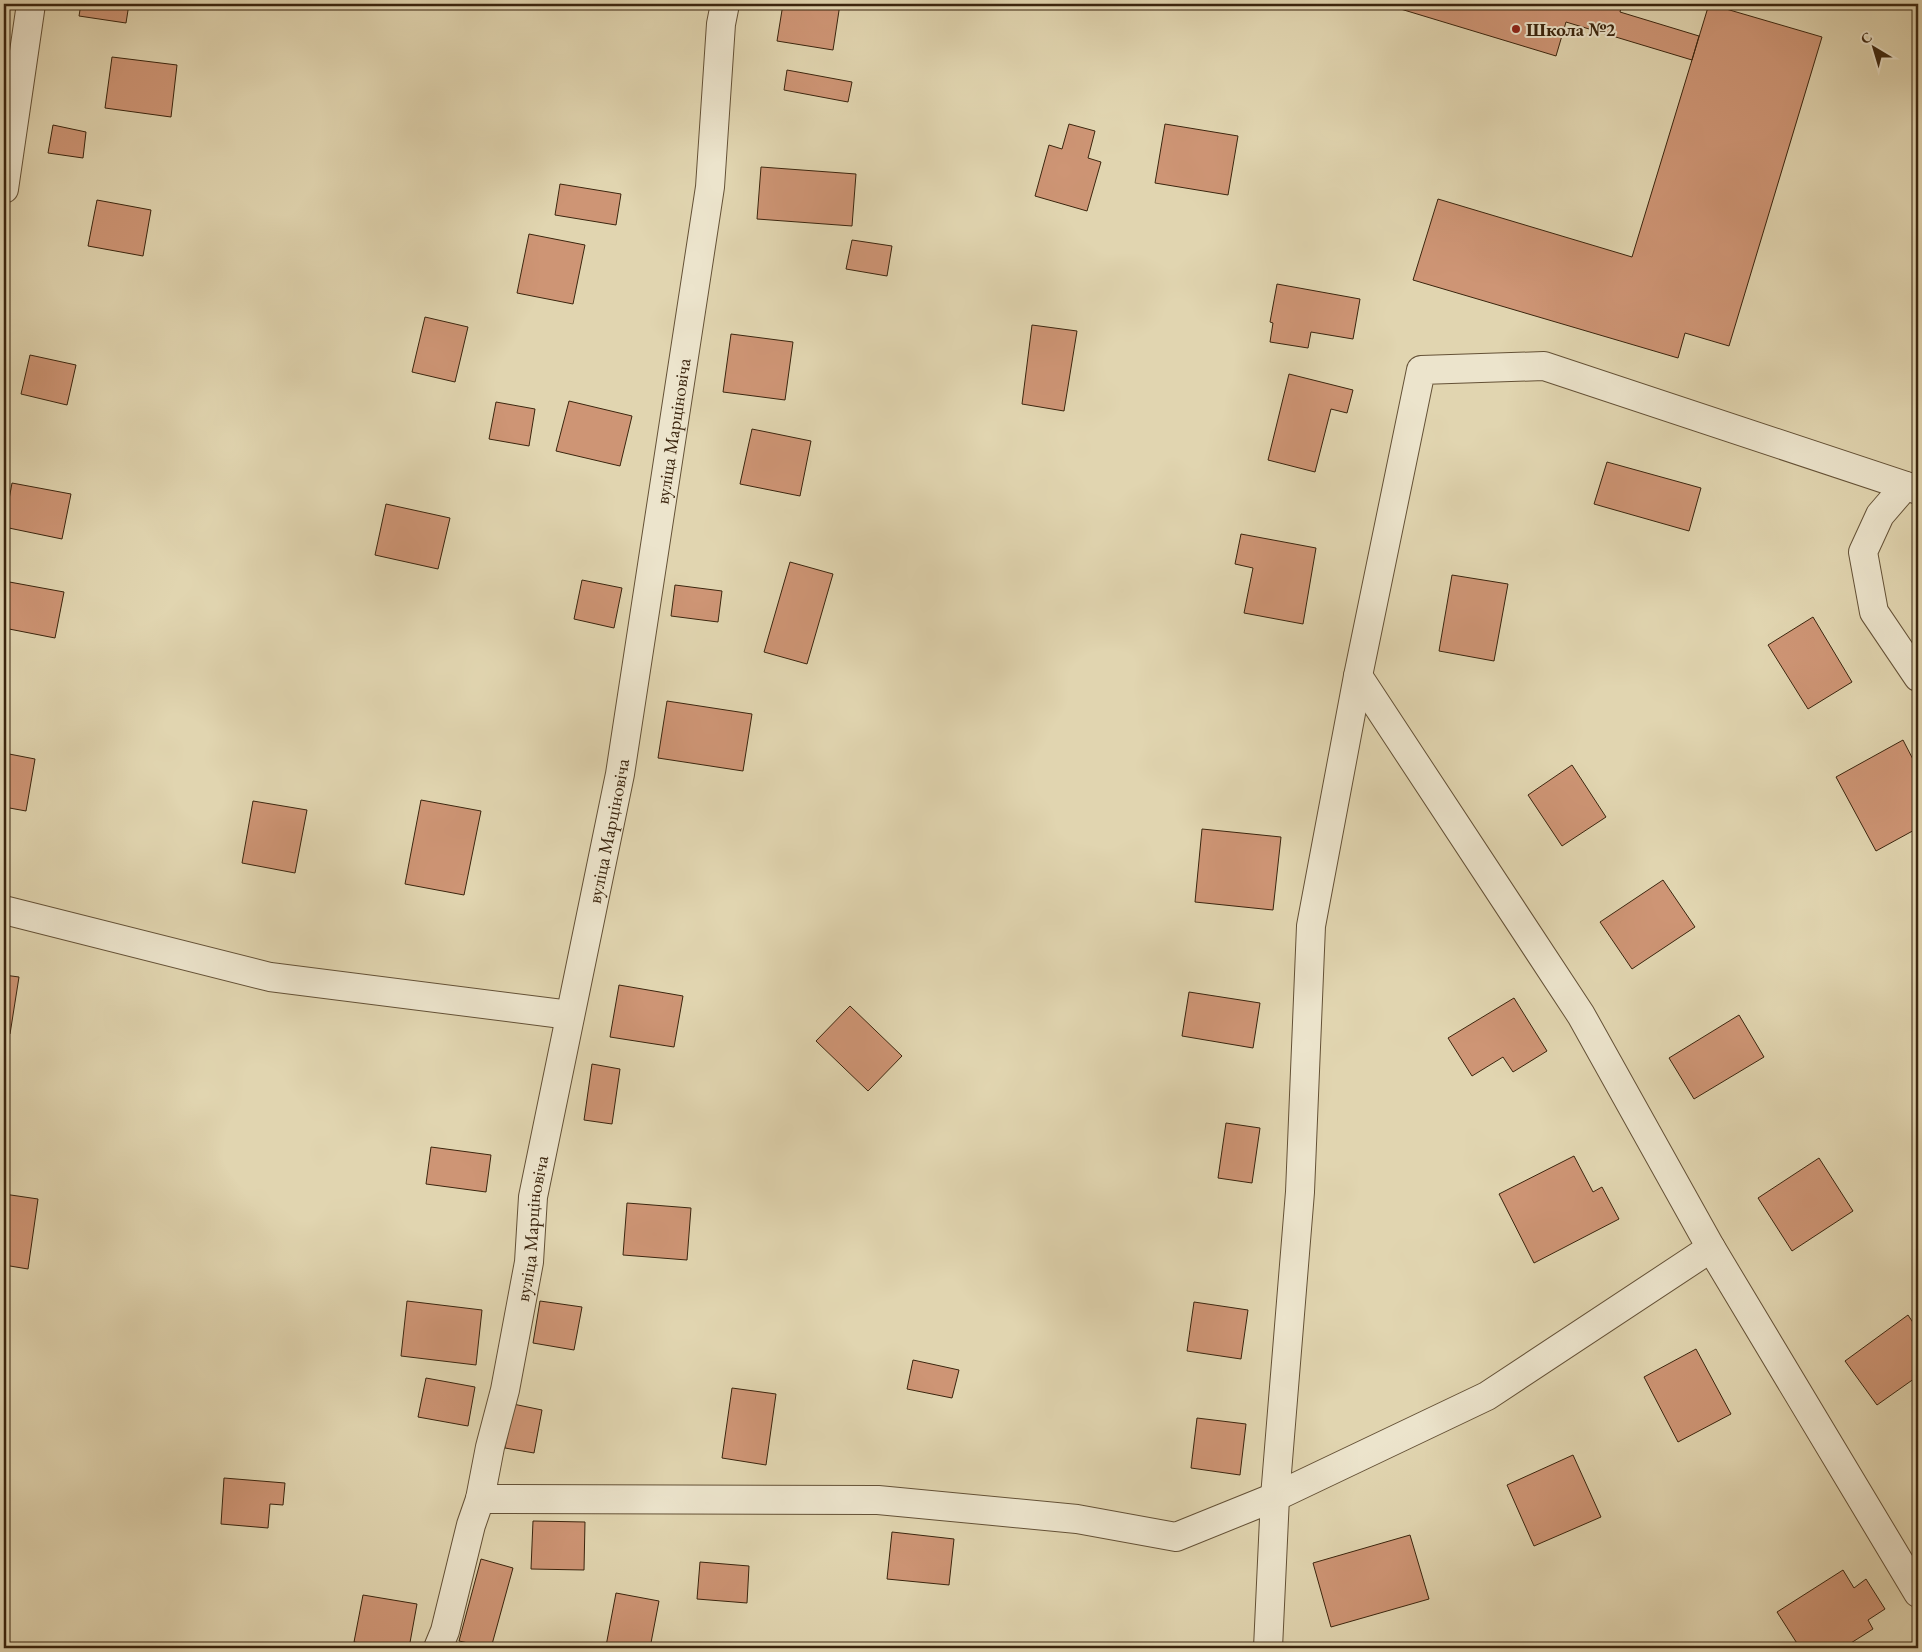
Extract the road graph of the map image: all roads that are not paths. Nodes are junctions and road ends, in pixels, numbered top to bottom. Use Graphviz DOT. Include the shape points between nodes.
graph roads {
  1 [pos="31,4"];
  2 [pos="725,4"];
  3 [pos="4,189"];
  4 [pos="1912,488"];
  5 [pos="1358,676"];
  6 [pos="1918,677"];
  7 [pos="4,910"];
  8 [pos="570,1015"];
  9 [pos="1711,1248"];
  10 [pos="1275,1497"];
  11 [pos="480,1499"];
  12 [pos="1918,1593"];
  13 [pos="438,1648"];
  14 [pos="1268,1648"];
  1 -- 3 [label="street"];
  2 -- 8 [label="street, вуліца Марціновіча" via="710,187 620,774"];
  4 -- 5 [label="street" via="1544,366 1421,370"];
  4 -- 6 [label="street" via="1880,515 1864,552 1874,612"];
  5 -- 9 [label="street" via="1580,1015"];
  5 -- 10 [label="street" via="1312,926 1300,1192"];
  7 -- 8 [label="street" via="270,977"];
  8 -- 11 [label="street, вуліца Марціновіча" via="533,1196 529,1262 518,1323"];
  9 -- 10 [label="street" via="1487,1396"];
  9 -- 12 [label="street"];
  10 -- 11 [label="street" via="1176,1537 1077,1519 878,1500"];
  10 -- 14 [label="street"];
  11 -- 13 [label="street, вуліца Марціновіча"];
}
